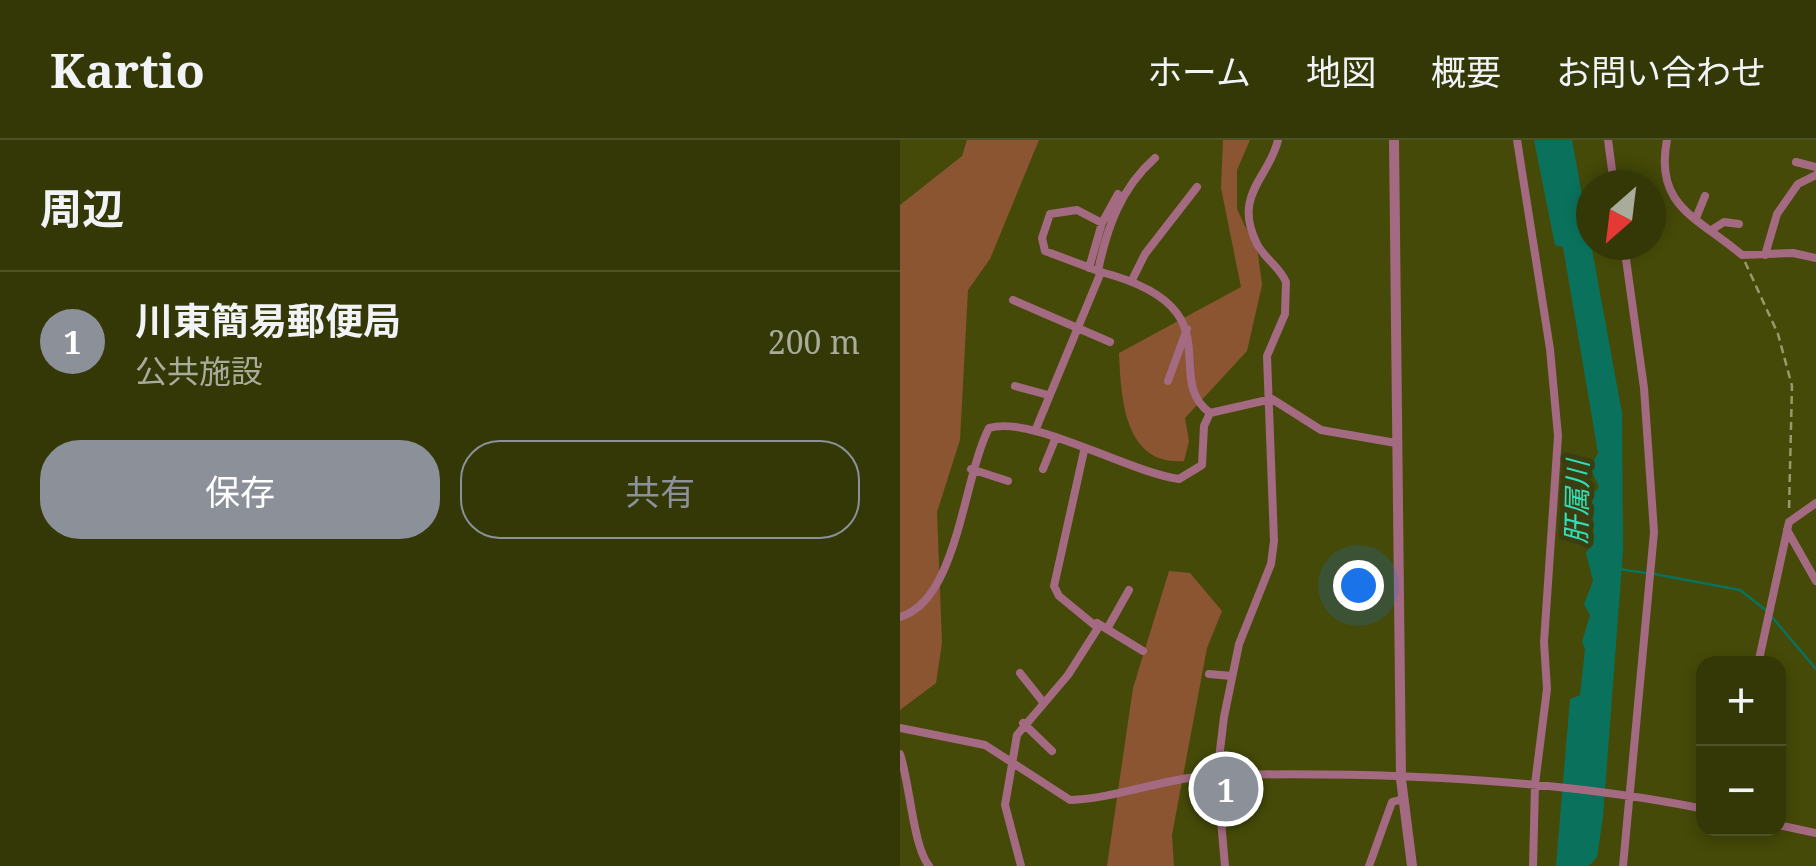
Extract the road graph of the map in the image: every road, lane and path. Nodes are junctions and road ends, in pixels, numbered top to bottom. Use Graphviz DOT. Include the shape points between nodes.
graph roads {
  1 [pos="1278,140"];
  2 [pos="1394,140"];
  3 [pos="1517,140"];
  4 [pos="1608,140"];
  5 [pos="1667,140"];
  6 [pos="1155,158"];
  7 [pos="1796,162"];
  8 [pos="1816,166"];
  9 [pos="1612,170"];
  10 [pos="1816,175"];
  11 [pos="1197,187"];
  12 [pos="1118,194"];
  13 [pos="1705,196"];
  14 [pos="1696,218"];
  15 [pos="1102,223"];
  16 [pos="1739,224"];
  17 [pos="1713,229"];
  18 [pos="1742,255"];
  19 [pos="1765,256"];
  20 [pos="1816,258"];
  21 [pos="1626,260"];
  22 [pos="1096,270"];
  23 [pos="1132,280"];
  24 [pos="1014,300"];
  25 [pos="1076,329"];
  26 [pos="1187,329"];
  27 [pos="1110,342"];
  28 [pos="1168,381"];
  29 [pos="1014,386"];
  30 [pos="1048,395"];
  31 [pos="1272,399"];
  32 [pos="1210,412"];
  33 [pos="1035,432"];
  34 [pos="1056,437"];
  35 [pos="1396,443"];
  36 [pos="1084,451"];
  37 [pos="971,469"];
  38 [pos="1043,469"];
  39 [pos="1008,481"];
  40 [pos="1816,503"];
  41 [pos="1788,526"];
  42 [pos="1816,582"];
  43 [pos="1129,590"];
  44 [pos="900,617"];
  45 [pos="1097,624"];
  46 [pos="1106,629"];
  47 [pos="1143,651"];
  48 [pos="1760,656"];
  49 [pos="1020,674"];
  50 [pos="1209,674"];
  51 [pos="1232,676"];
  52 [pos="1043,702"];
  53 [pos="1023,723"];
  54 [pos="900,728"];
  55 [pos="1052,751"];
  56 [pos="900,754"];
  57 [pos="1012,761"];
  58 [pos="1217,775"];
  59 [pos="1401,780"];
  60 [pos="1535,784"];
  61 [pos="1626,794"];
  62 [pos="1403,799"];
  63 [pos="1696,807"];
  64 [pos="1786,827"];
  65 [pos="1816,833"];
  66 [pos="930,866"];
  67 [pos="1021,866"];
  68 [pos="1225,866"];
  69 [pos="1368,866"];
  70 [pos="1412,866"];
  71 [pos="1533,866"];
  72 [pos="1624,866"];
  1 -- 31 [label="street" via="1250,204 1258,246 1286,282 1285,314 1267,356"];
  2 -- 35 [label="street"];
  3 -- 60 [label="street" via="1558,436 1544,642 1547,688"];
  4 -- 9 [label="street"];
  5 -- 14 [label="street" via="1665,185"];
  6 -- 22 [label="street" via="1112,219"];
  7 -- 8 [label="street"];
  10 -- 19 [label="street" via="1798,184 1777,214"];
  11 -- 23 [label="street" via="1144,254"];
  12 -- 15 [label="street"];
  13 -- 14 [label="street"];
  14 -- 17 [label="street"];
  15 -- 22 [label="street"];
  15 -- 22 [label="street" via="1076,210 1054,211 1042,238 1045,251"];
  16 -- 17 [label="street"];
  17 -- 18 [label="street"];
  18 -- 19 [label="street"];
  18 -- 41 [label="path" via="1778,334 1792,386"];
  19 -- 20 [label="street"];
  21 -- 61 [label="street" via="1654,532"];
  22 -- 23 [label="street"];
  22 -- 25 [label="street"];
  23 -- 26 [label="street" via="1168,301"];
  24 -- 25 [label="street"];
  25 -- 27 [label="street"];
  25 -- 30 [label="street"];
  26 -- 28 [label="street"];
  26 -- 32 [label="street" via="1196,396"];
  29 -- 30 [label="street"];
  30 -- 33 [label="street"];
  31 -- 32 [label="street"];
  31 -- 35 [label="street" via="1321,430"];
  31 -- 51 [label="street" via="1271,564"];
  32 -- 36 [label="street" via="1202,465 1179,479"];
  33 -- 34 [label="street"];
  33 -- 37 [label="street" via="1001,424 989,428"];
  34 -- 36 [label="street"];
  34 -- 38 [label="street"];
  35 -- 59 [label="street"];
  36 -- 45 [label="street" via="1054,586"];
  37 -- 39 [label="street"];
  37 -- 44 [label="street" via="944,574 922,605"];
  40 -- 41 [label="street"];
  41 -- 42 [label="street"];
  41 -- 48 [label="street"];
  43 -- 46 [label="street"];
  45 -- 46 [label="street"];
  45 -- 52 [label="street" via="1068,675"];
  46 -- 47 [label="street"];
  49 -- 52 [label="street"];
  50 -- 51 [label="street"];
  51 -- 58 [label="street"];
  52 -- 53 [label="street"];
  53 -- 55 [label="street"];
  53 -- 57 [label="street"];
  54 -- 57 [label="street" via="985,745"];
  56 -- 66 [label="street" via="921,854"];
  57 -- 58 [label="street" via="1070,800"];
  57 -- 67 [label="street" via="1005,805"];
  58 -- 59 [label="street"];
  58 -- 68 [label="street"];
  59 -- 60 [label="street"];
  59 -- 62 [label="street"];
  60 -- 61 [label="street"];
  60 -- 71 [label="street"];
  61 -- 63 [label="street"];
  61 -- 72 [label="street"];
  62 -- 69 [label="street" via="1392,802"];
  62 -- 70 [label="street"];
  64 -- 65 [label="street"];
}
